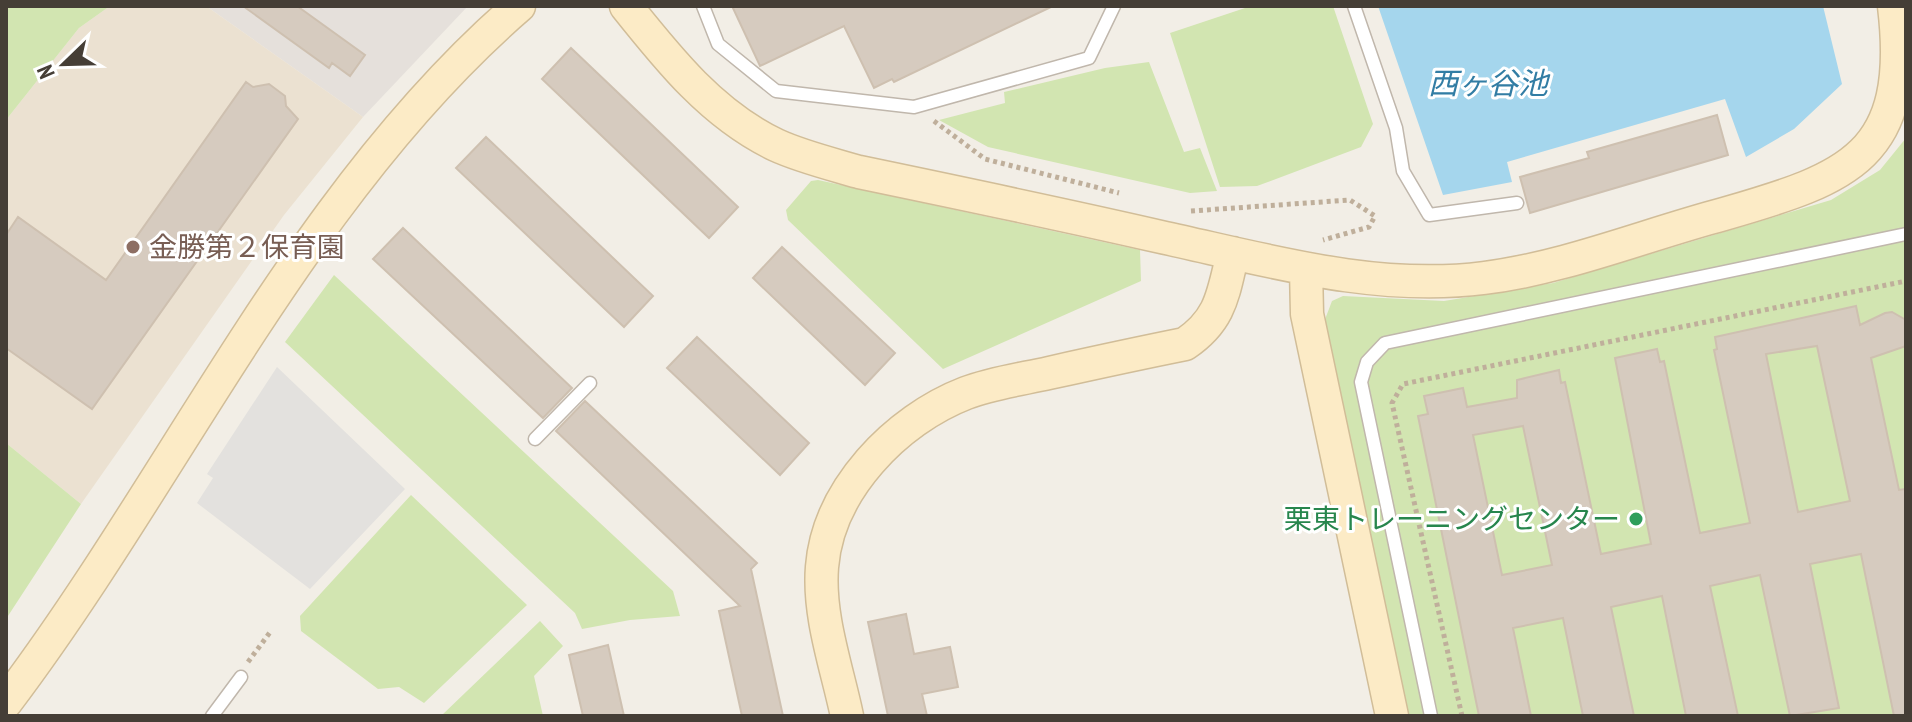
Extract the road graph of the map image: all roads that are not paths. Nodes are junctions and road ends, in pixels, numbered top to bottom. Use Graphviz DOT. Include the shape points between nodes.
graph roads {
  1 [pos="519,6"];
  2 [pos="626,6"];
  3 [pos="703,6"];
  4 [pos="1114,6"];
  5 [pos="1354,6"];
  6 [pos="1894,6"];
  7 [pos="1517,203"];
  8 [pos="1906,234"];
  9 [pos="1233,253"];
  10 [pos="1312,259"];
  11 [pos="590,383"];
  12 [pos="535,439"];
  13 [pos="243,671"];
  14 [pos="6,702"];
  15 [pos="212,716"];
  16 [pos="847,716"];
  17 [pos="1392,716"];
  18 [pos="1431,716"];
  1 -- 14 [label="street" via="426,96 358,181"];
  2 -- 9 [label="street" via="701,93 776,145 859,172"];
  3 -- 4 [label="lane" via="718,44 776,91 914,107 1089,58"];
  5 -- 7 [label="lane" via="1396,128 1403,171 1429,215"];
  6 -- 10 [label="street" via="1902,71 1892,122 1862,157 1809,186 1642,238 1484,278 1398,281"];
  8 -- 18 [label="lane" via="1385,343 1367,362 1361,382"];
  9 -- 10 [label="street"];
  9 -- 16 [label="street" via="1218,311 1185,344 967,393 904,430 871,461 842,499 822,568 824,608"];
  10 -- 17 [label="street" via="1307,314"];
  11 -- 12 [label="lane"];
  13 -- 15 [label="lane"];
}
